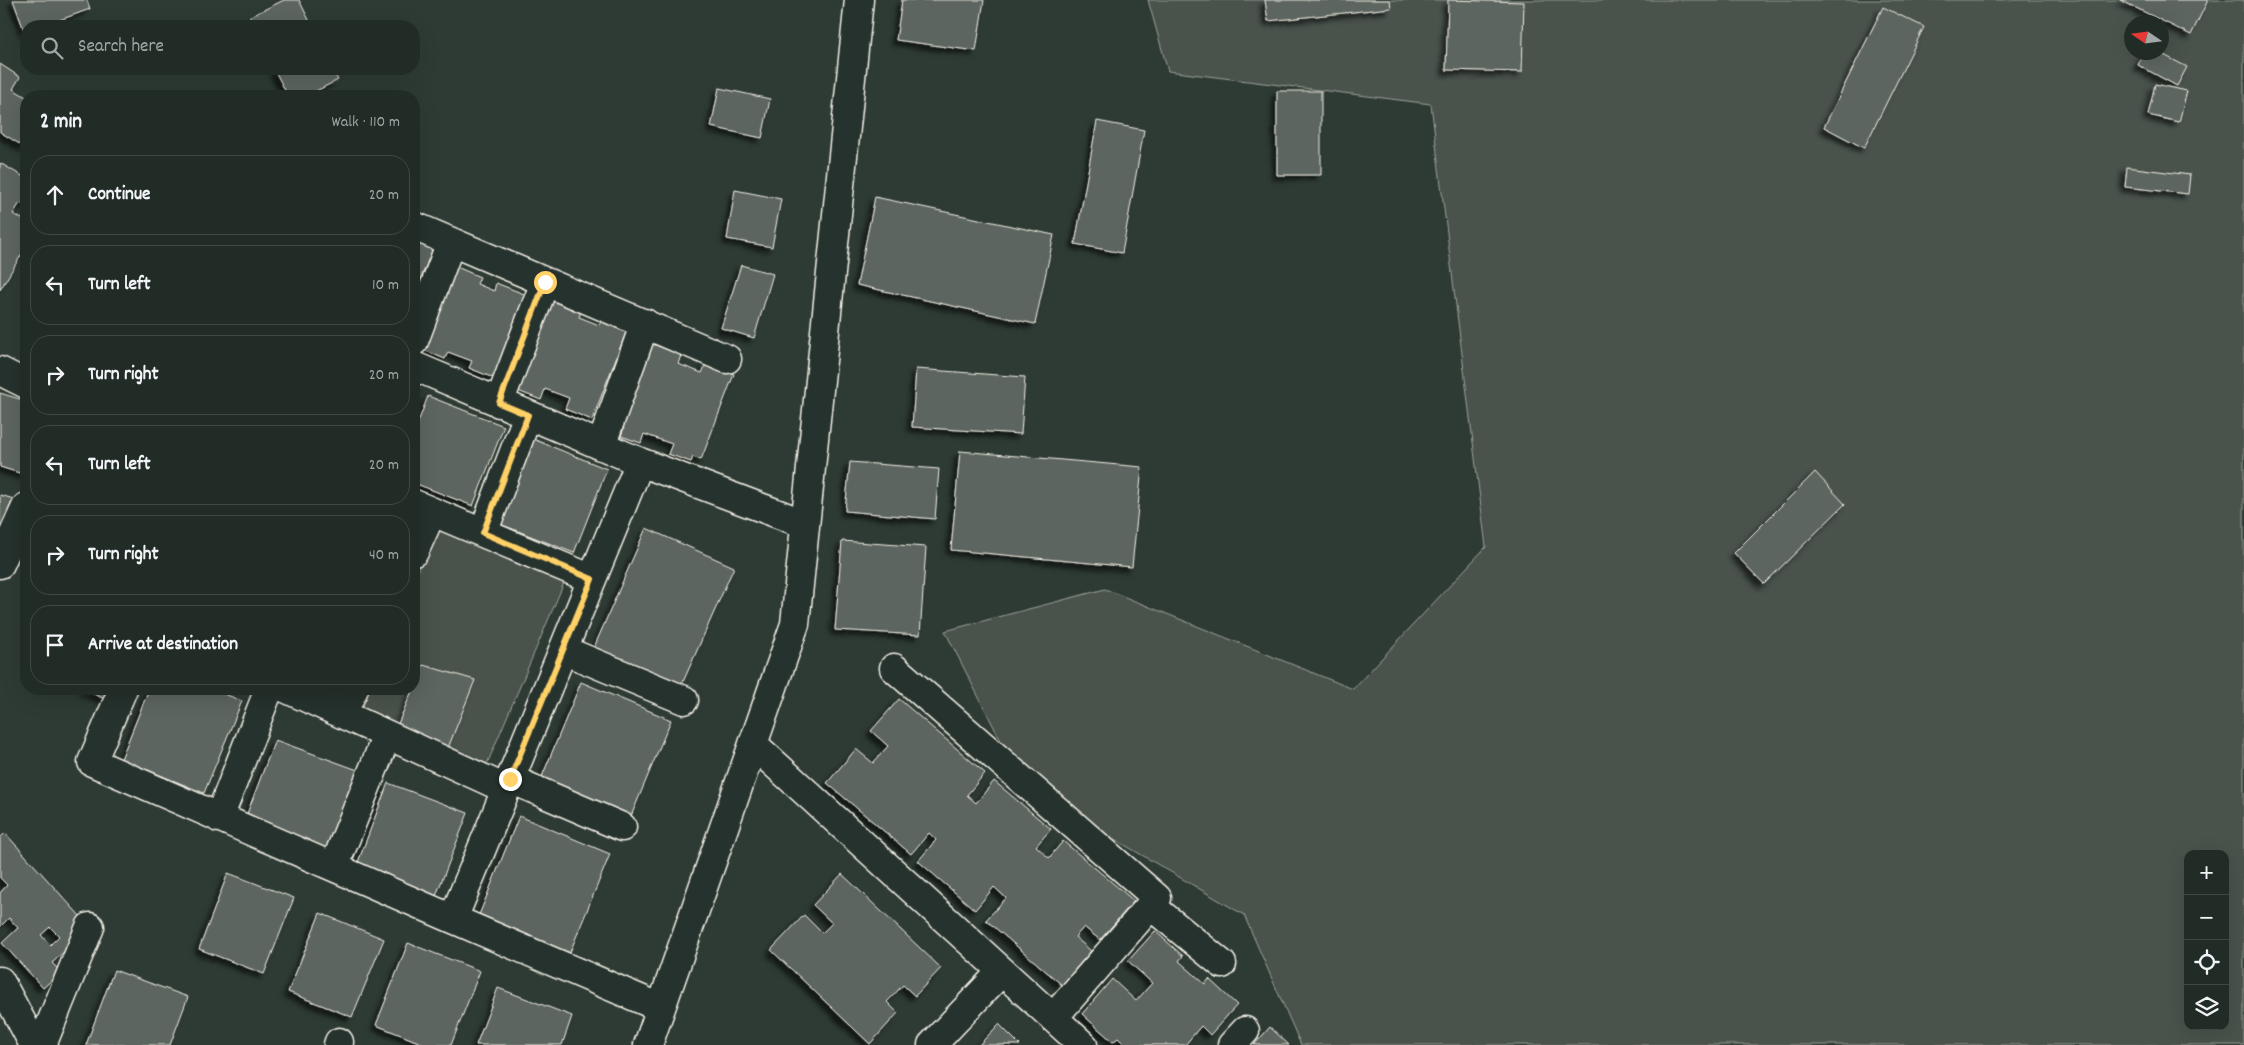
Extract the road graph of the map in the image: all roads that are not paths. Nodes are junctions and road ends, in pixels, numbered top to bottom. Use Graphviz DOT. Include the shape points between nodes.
graph roads {
  1 [pos="859,0"];
  2 [pos="420,229"];
  3 [pos="451,242"];
  4 [pos="545,282"];
  5 [pos="645,323"];
  6 [pos="420,325"];
  7 [pos="727,359"];
  8 [pos="420,369"];
  9 [pos="0,371"];
  10 [pos="20,381"];
  11 [pos="499,403"];
  12 [pos="528,415"];
  13 [pos="601,446"];
  14 [pos="640,462"];
  15 [pos="423,508"];
  16 [pos="20,520"];
  17 [pos="420,523"];
  18 [pos="805,524"];
  19 [pos="483,533"];
  20 [pos="0,564"];
  21 [pos="592,579"];
  22 [pos="563,650"];
  23 [pos="894,668"];
  24 [pos="120,695"];
  25 [pos="267,695"];
  26 [pos="300,695"];
  27 [pos="351,695"];
  28 [pos="684,700"];
  29 [pos="342,714"];
  30 [pos="387,734"];
  31 [pos="753,744"];
  32 [pos="508,784"];
  33 [pos="219,818"];
  34 [pos="622,827"];
  35 [pos="334,867"];
  36 [pos="1150,905"];
  37 [pos="453,919"];
  38 [pos="90,927"];
  39 [pos="1222,964"];
  40 [pos="1002,971"];
  41 [pos="0,981"];
  42 [pos="661,1008"];
  43 [pos="1053,1018"];
  44 [pos="34,1045"];
  45 [pos="42,1045"];
  46 [pos="648,1045"];
  47 [pos="932,1045"];
  48 [pos="1083,1045"];
  1 -- 18 [label="street"];
  2 -- 3 [label="street"];
  3 -- 4 [label="street"];
  3 -- 6 [label="street"];
  4 -- 5 [label="street"];
  4 -- 11 [label="street"];
  5 -- 7 [label="street"];
  5 -- 13 [label="street"];
  8 -- 11 [label="street"];
  9 -- 10 [label="street"];
  11 -- 12 [label="street"];
  12 -- 13 [label="street"];
  12 -- 19 [label="street"];
  13 -- 14 [label="street"];
  14 -- 18 [label="street"];
  14 -- 21 [label="street"];
  15 -- 17 [label="street"];
  15 -- 19 [label="street"];
  16 -- 20 [label="street"];
  18 -- 31 [label="street" via="795,624"];
  19 -- 21 [label="street"];
  21 -- 22 [label="street"];
  22 -- 28 [label="street"];
  22 -- 32 [label="street"];
  23 -- 36 [label="street" via="1157,898"];
  24 -- 33 [label="street" via="92,762"];
  25 -- 33 [label="street"];
  26 -- 29 [label="street"];
  27 -- 29 [label="street"];
  29 -- 30 [label="street"];
  30 -- 32 [label="street"];
  30 -- 35 [label="street"];
  31 -- 40 [label="street"];
  31 -- 42 [label="street"];
  32 -- 34 [label="street"];
  32 -- 37 [label="street"];
  33 -- 35 [label="street"];
  35 -- 37 [label="street"];
  36 -- 39 [label="street"];
  36 -- 43 [label="street"];
  37 -- 42 [label="street"];
  38 -- 45 [label="street"];
  40 -- 43 [label="street"];
  40 -- 47 [label="street"];
  41 -- 44 [label="street"];
  42 -- 46 [label="street"];
  43 -- 48 [label="street"];
}
